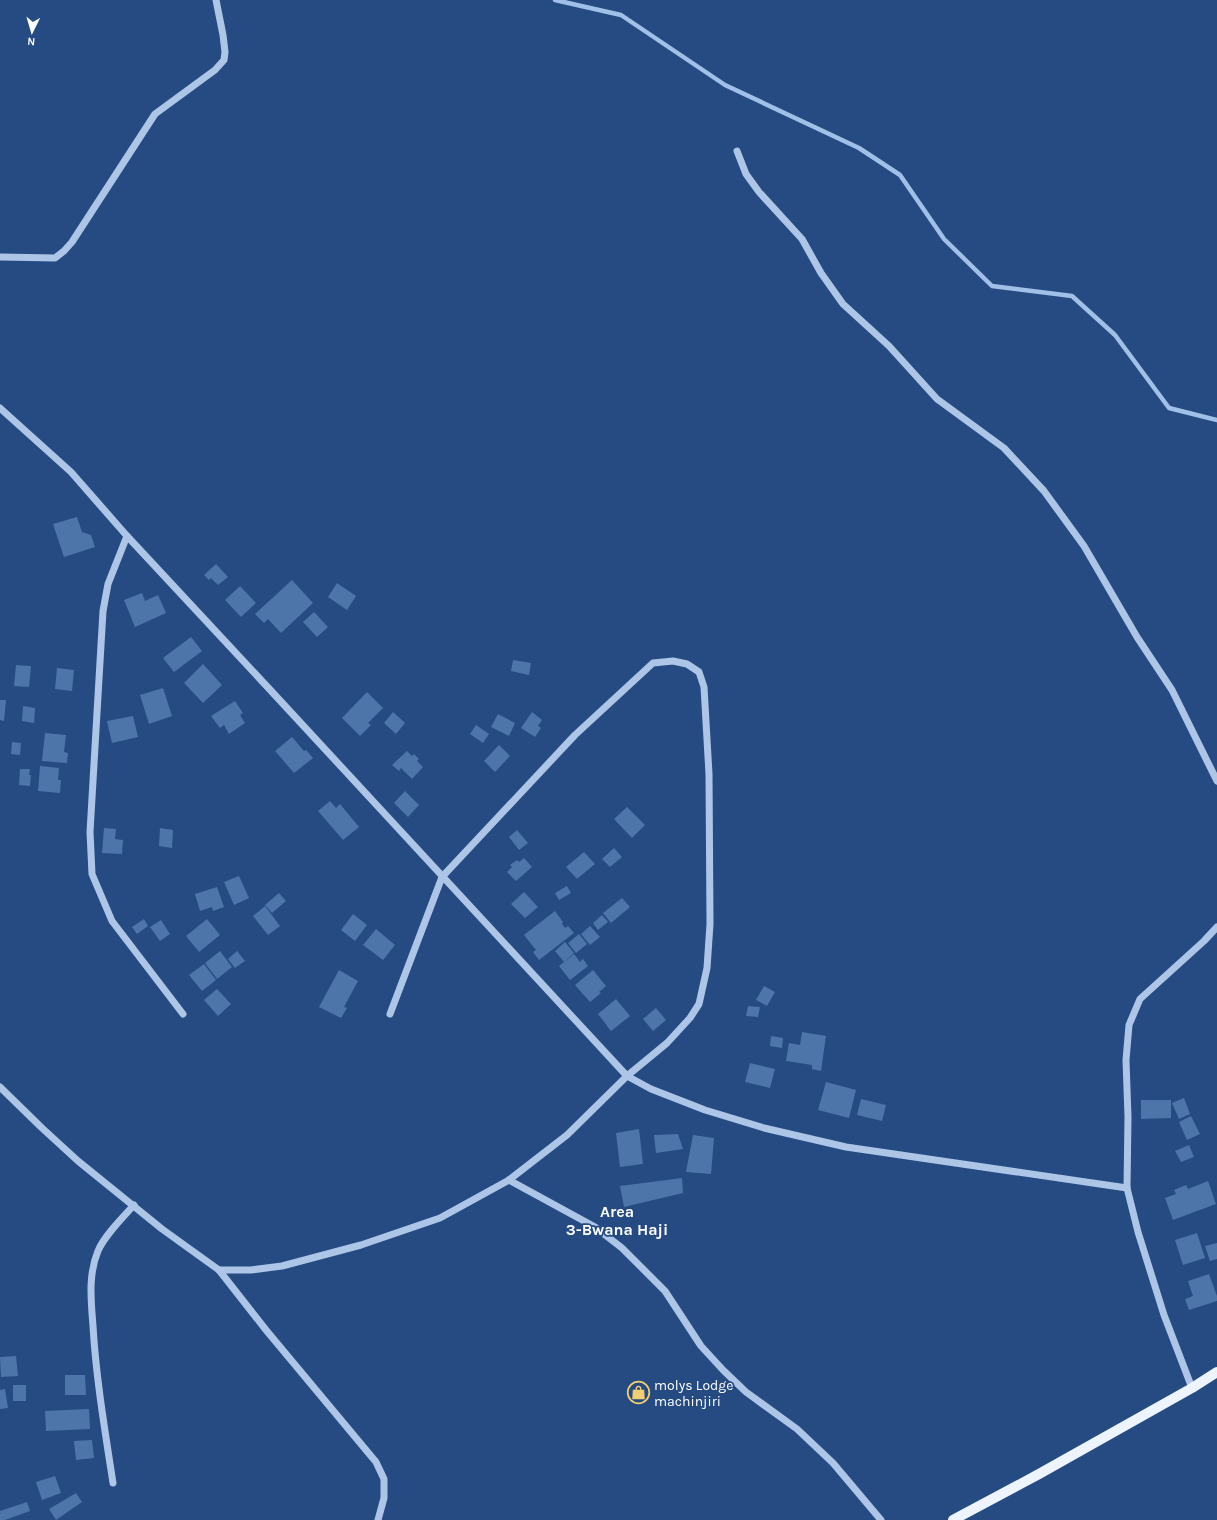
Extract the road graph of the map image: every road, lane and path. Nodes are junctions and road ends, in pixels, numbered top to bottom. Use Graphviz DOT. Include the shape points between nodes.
graph roads {
  1 [pos="216,0"];
  2 [pos="736,151"];
  3 [pos="0,257"];
  4 [pos="0,408"];
  5 [pos="127,536"];
  6 [pos="1217,781"];
  7 [pos="442,877"];
  8 [pos="1217,926"];
  9 [pos="183,1014"];
  10 [pos="390,1014"];
  11 [pos="627,1076"];
  12 [pos="0,1087"];
  13 [pos="509,1180"];
  14 [pos="1127,1188"];
  15 [pos="134,1205"];
  16 [pos="220,1270"];
  17 [pos="1217,1372"];
  18 [pos="1192,1388"];
  19 [pos="113,1483"];
  20 [pos="378,1520"];
  21 [pos="880,1520"];
  22 [pos="953,1520"];
  1 -- 3 [label="street" via="224,41 224,60 215,70 156,114 72,242 55,258"];
  2 -- 6 [label="street" via="746,174 802,239 821,273 843,304 889,346 937,399 1004,448 1044,491 1084,546 1137,637 1172,690"];
  4 -- 5 [label="street" via="71,472"];
  5 -- 7 [label="street"];
  5 -- 9 [label="street" via="108,584 103,611 90,832 92,874 112,921"];
  7 -- 10 [label="street"];
  7 -- 11 [label="street"];
  7 -- 11 [label="street" via="575,735 653,663 673,661 687,664 699,672 704,687 710,774 710,924 707,968 698,1004 690,1018 667,1043"];
  8 -- 14 [label="street" via="1140,999 1129,1025 1126,1060"];
  11 -- 13 [label="street" via="567,1135"];
  11 -- 14 [label="street" via="651,1089 705,1110 764,1128 846,1147"];
  12 -- 15 [label="street" via="78,1160"];
  13 -- 16 [label="street" via="440,1218 361,1245 282,1266"];
  13 -- 21 [label="street" via="595,1228 622,1248 665,1292 701,1346 722,1370 746,1392 797,1429 833,1463"];
  14 -- 18 [label="street" via="1164,1315"];
  15 -- 16 [label="street" via="162,1229"];
  15 -- 19 [label="street" via="99,1249 92,1270 95,1353"];
  16 -- 20 [label="street" via="266,1330 376,1462 384,1479 384,1498"];
  17 -- 18 [label="main road"];
  18 -- 22 [label="main road"];
}
